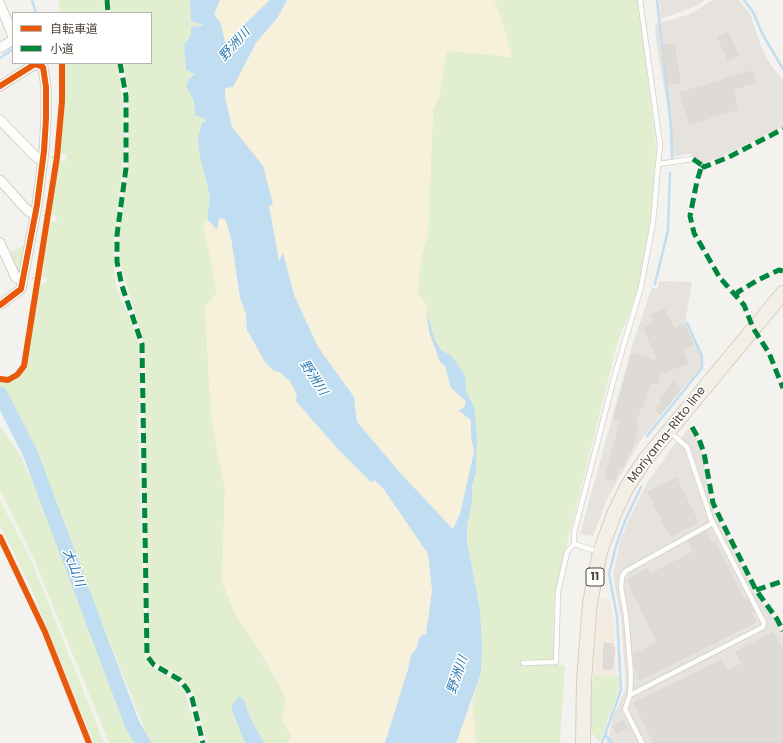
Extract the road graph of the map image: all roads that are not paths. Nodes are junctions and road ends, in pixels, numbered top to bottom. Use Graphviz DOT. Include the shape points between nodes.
graph roads {
  1 [pos="640,0"];
  2 [pos="0,4"];
  3 [pos="12,34"];
  4 [pos="12,41"];
  5 [pos="0,48"];
  6 [pos="26,66"];
  7 [pos="0,86"];
  8 [pos="0,120"];
  9 [pos="693,159"];
  10 [pos="43,160"];
  11 [pos="658,164"];
  12 [pos="0,180"];
  13 [pos="35,215"];
  14 [pos="0,243"];
  15 [pos="22,279"];
  16 [pos="783,293"];
  17 [pos="0,305"];
  18 [pos="668,431"];
  19 [pos="713,523"];
  20 [pos="574,544"];
  21 [pos="600,552"];
  22 [pos="523,663"];
  23 [pos="630,695"];
  24 [pos="582,743"];
  25 [pos="642,743"];
  1 -- 11 [label="lane" via="660,144"];
  2 -- 3 [label="street"];
  4 -- 5 [label="street"];
  6 -- 7 [label="street"];
  6 -- 10 [label="street" via="36,64 43,67 46,87"];
  8 -- 10 [label="street" via="37,158"];
  9 -- 11 [label="lane"];
  10 -- 13 [label="street"];
  11 -- 20 [label="lane" via="653,222 641,287 587,481 574,533"];
  12 -- 13 [label="street" via="27,210"];
  13 -- 15 [label="street"];
  14 -- 15 [label="street" via="16,278"];
  15 -- 17 [label="street" via="21,289"];
  16 -- 18 [label="main road, Moriyama-Ritto line / 11"];
  18 -- 19 [label="lane" via="687,447"];
  18 -- 21 [label="main road, Moriyama-Ritto line / 11" via="627,487"];
  19 -- 23 [label="lane" via="626,571 622,576"];
  19 -- 23 [label="lane" via="764,623 763,627"];
  20 -- 21 [label="lane"];
  20 -- 22 [label="lane" via="567,552 558,592 556,662"];
  21 -- 24 [label="main road, Moriyama-Ritto line / 11" via="590,603"];
  23 -- 25 [label="lane" via="625,709"];
}
